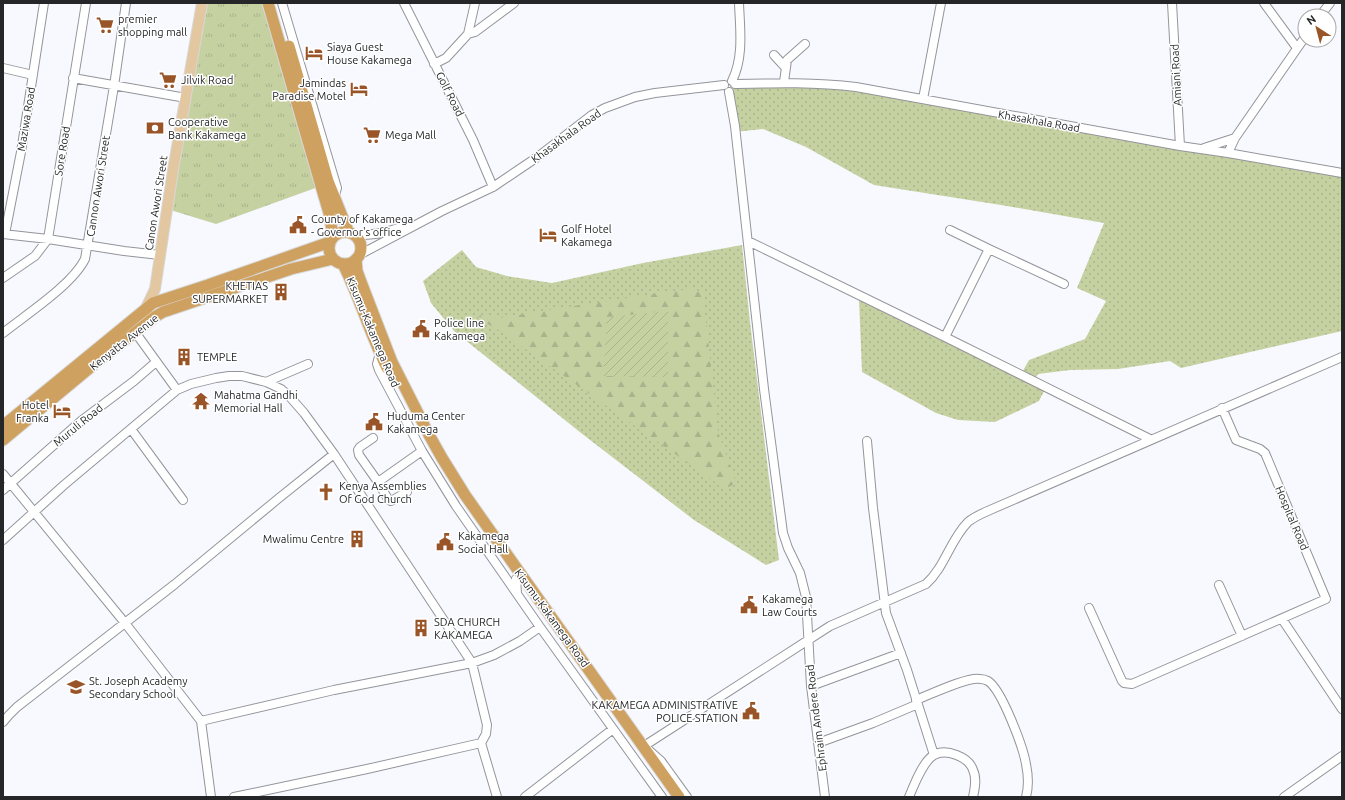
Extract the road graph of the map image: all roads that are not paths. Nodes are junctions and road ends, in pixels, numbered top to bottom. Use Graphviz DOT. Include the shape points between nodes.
graph roads {
  1 [pos="44,3"];
  2 [pos="86,3"];
  3 [pos="126,3"];
  4 [pos="202,3"];
  5 [pos="262,3"];
  6 [pos="268,3"];
  7 [pos="276,3"];
  8 [pos="282,3"];
  9 [pos="404,3"];
  10 [pos="475,3"];
  11 [pos="514,3"];
  12 [pos="739,3"];
  13 [pos="941,3"];
  14 [pos="1172,3"];
  15 [pos="1264,3"];
  16 [pos="276,30"];
  17 [pos="468,34"];
  18 [pos="805,44"];
  19 [pos="1297,48"];
  20 [pos="774,55"];
  21 [pos="434,64"];
  22 [pos="785,67"];
  23 [pos="3,68"];
  24 [pos="33,75"];
  25 [pos="73,78"];
  26 [pos="784,82"];
  27 [pos="730,85"];
  28 [pos="114,86"];
  29 [pos="186,98"];
  30 [pos="923,99"];
  31 [pos="1235,138"];
  32 [pos="1180,146"];
  33 [pos="1201,149"];
  34 [pos="1228,153"];
  35 [pos="1342,173"];
  36 [pos="493,187"];
  37 [pos="334,198"];
  38 [pos="442,211"];
  39 [pos="950,230"];
  40 [pos="352,233"];
  41 [pos="4,234"];
  42 [pos="48,239"];
  43 [pos="331,239"];
  44 [pos="748,241"];
  45 [pos="88,246"];
  46 [pos="989,249"];
  47 [pos="160,254"];
  48 [pos="358,257"];
  49 [pos="288,258"];
  50 [pos="338,261"];
  51 [pos="291,269"];
  52 [pos="3,278"];
  53 [pos="1064,284"];
  54 [pos="155,289"];
  55 [pos="160,300"];
  56 [pos="146,308"];
  57 [pos="163,312"];
  58 [pos="150,320"];
  59 [pos="135,332"];
  60 [pos="3,333"];
  61 [pos="945,337"];
  62 [pos="380,353"];
  63 [pos="1342,357"];
  64 [pos="89,361"];
  65 [pos="156,362"];
  66 [pos="308,364"];
  67 [pos="266,382"];
  68 [pos="177,390"];
  69 [pos="47,396"];
  70 [pos="1222,408"];
  71 [pos="3,426"];
  72 [pos="131,430"];
  73 [pos="373,438"];
  74 [pos="1150,439"];
  75 [pos="3,440"];
  76 [pos="867,441"];
  77 [pos="422,451"];
  78 [pos="334,454"];
  79 [pos="3,474"];
  80 [pos="378,482"];
  81 [pos="10,483"];
  82 [pos="3,490"];
  83 [pos="407,492"];
  84 [pos="183,500"];
  85 [pos="33,512"];
  86 [pos="3,540"];
  87 [pos="516,578"];
  88 [pos="1219,585"];
  89 [pos="517,594"];
  90 [pos="885,602"];
  91 [pos="1089,608"];
  92 [pos="1282,619"];
  93 [pos="125,623"];
  94 [pos="540,627"];
  95 [pos="1242,636"];
  96 [pos="808,639"];
  97 [pos="901,653"];
  98 [pos="472,663"];
  99 [pos="811,686"];
  100 [pos="917,702"];
  101 [pos="1342,708"];
  102 [pos="201,721"];
  103 [pos="3,722"];
  104 [pos="613,729"];
  105 [pos="481,743"];
  106 [pos="818,744"];
  107 [pos="644,746"];
  108 [pos="934,755"];
  109 [pos="1342,756"];
  110 [pos="211,797"];
  111 [pos="234,797"];
  112 [pos="497,797"];
  113 [pos="525,797"];
  114 [pos="662,797"];
  115 [pos="671,797"];
  116 [pos="679,797"];
  117 [pos="687,797"];
  118 [pos="825,797"];
  119 [pos="909,797"];
  120 [pos="973,797"];
  121 [pos="1026,797"];
  122 [pos="1284,797"];
  1 -- 24 [label="street, Maziwa Road"];
  2 -- 25 [label="street, Sore Road"];
  3 -- 28 [label="street, Cannon Awori Street"];
  4 -- 29 [label="main road, Canon Awori Street"];
  5 -- 16 [label="street"];
  6 -- 16 [label="highway"];
  7 -- 37 [label="highway"];
  8 -- 37 [label="street" via="337,188"];
  9 -- 21 [label="street, Golf Road"];
  10 -- 17 [label="street"];
  11 -- 17 [label="street" via="475,32"];
  12 -- 27 [label="street" via="740,60"];
  13 -- 30 [label="street"];
  14 -- 32 [label="street, Amiani Road"];
  15 -- 19 [label="street"];
  16 -- 43 [label="highway" via="327,206"];
  17 -- 21 [label="street" via="446,58"];
  18 -- 22 [label="street" via="787,60"];
  19 -- 31 [label="street"];
  20 -- 22 [label="street"];
  21 -- 36 [label="street, Golf Road" via="473,140"];
  22 -- 26 [label="street"];
  23 -- 24 [label="street"];
  24 -- 41 [label="street, Maziwa Road" via="21,152"];
  25 -- 28 [label="street"];
  25 -- 42 [label="street, Sore Road"];
  26 -- 27 [label="street, Khasakhala Road"];
  26 -- 30 [label="street, Khasakhala Road" via="833,84"];
  27 -- 36 [label="street, Khasakhala Road" via="648,94 605,108"];
  27 -- 44 [label="street, Ephraim Andere Road"];
  28 -- 29 [label="street"];
  28 -- 45 [label="street, Cannon Awori Street"];
  29 -- 47 [label="main road, Canon Awori Street"];
  30 -- 32 [label="street, Khasakhala Road"];
  31 -- 33 [label="street"];
  31 -- 34 [label="street"];
  32 -- 33 [label="street, Khasakhala Road"];
  33 -- 34 [label="street, Khasakhala Road"];
  34 -- 35 [label="street, Khasakhala Road"];
  36 -- 38 [label="street, Khasakhala Road"];
  37 -- 40 [label="highway"];
  38 -- 40 [label="street" via="389,232 375,235"];
  38 -- 48 [label="street"];
  39 -- 46 [label="street"];
  40 -- 43 [label="highway" via="340,232"];
  40 -- 48 [label="highway" via="361,244"];
  41 -- 42 [label="street"];
  42 -- 45 [label="street"];
  42 -- 52 [label="street, Sore Road" via="35,256"];
  43 -- 49 [label="highway, Kenyatta Avenue"];
  43 -- 50 [label="highway" via="329,251"];
  44 -- 61 [label="street"];
  44 -- 96 [label="street, Ephraim Andere Road" via="783,532 803,583"];
  45 -- 47 [label="street"];
  45 -- 60 [label="street, Cannon Awori Street" via="81,268 64,285"];
  46 -- 53 [label="street"];
  46 -- 61 [label="street"];
  47 -- 54 [label="main road, Canon Awori Street"];
  48 -- 50 [label="highway" via="352,262"];
  48 -- 107 [label="highway, Kisumu-Kakamega Road" via="357,271 392,362 442,458 465,495"];
  49 -- 51 [label="highway"];
  49 -- 55 [label="highway, Kenyatta Avenue"];
  50 -- 51 [label="highway, Kenyatta Avenue"];
  50 -- 62 [label="highway, Kisumu-Kakamega Road" via="353,284"];
  51 -- 57 [label="highway, Kenyatta Avenue"];
  54 -- 55 [label="main road"];
  54 -- 56 [label="main road, Canon Awori Street"];
  55 -- 56 [label="highway, Kenyatta Avenue"];
  55 -- 57 [label="main road"];
  56 -- 58 [label="main road"];
  56 -- 64 [label="highway, Kenyatta Avenue"];
  57 -- 58 [label="highway, Kenyatta Avenue"];
  58 -- 59 [label="highway, Kenyatta Avenue"];
  59 -- 64 [label="highway, Kenyatta Avenue"];
  59 -- 65 [label="street"];
  61 -- 74 [label="street"];
  62 -- 77 [label="street" via="377,364 379,370"];
  62 -- 87 [label="highway, Kisumu-Kakamega Road" via="442,472"];
  63 -- 70 [label="street"];
  64 -- 69 [label="highway, Kenyatta Avenue"];
  65 -- 68 [label="street"];
  65 -- 81 [label="street, Muruli Road" via="81,421"];
  66 -- 67 [label="street"];
  67 -- 68 [label="street" via="242,376 228,376 191,384"];
  67 -- 78 [label="street" via="281,389 290,397"];
  68 -- 72 [label="street"];
  69 -- 71 [label="highway, Kenyatta Avenue"];
  69 -- 75 [label="highway, Kenyatta Avenue"];
  70 -- 74 [label="street"];
  70 -- 92 [label="street, Hospital Road" via="1236,440 1265,453 1326,599"];
  72 -- 84 [label="street"];
  72 -- 85 [label="street"];
  73 -- 80 [label="street" via="358,450"];
  74 -- 90 [label="street" via="972,519 960,533 934,577 926,584"];
  76 -- 90 [label="street"];
  77 -- 80 [label="street"];
  77 -- 89 [label="street" via="456,506"];
  78 -- 93 [label="street"];
  78 -- 98 [label="street"];
  79 -- 81 [label="street"];
  80 -- 83 [label="street" via="388,499"];
  81 -- 82 [label="street, Muruli Road"];
  81 -- 85 [label="street"];
  85 -- 86 [label="street"];
  85 -- 93 [label="street"];
  87 -- 89 [label="street"];
  87 -- 115 [label="highway, Kisumu-Kakamega Road"];
  88 -- 95 [label="street"];
  89 -- 94 [label="street"];
  90 -- 96 [label="street" via="844,619"];
  90 -- 97 [label="street" via="886,613"];
  91 -- 95 [label="street" via="1122,681 1127,684"];
  92 -- 95 [label="street"];
  92 -- 101 [label="street"];
  93 -- 102 [label="street"];
  93 -- 103 [label="street" via="17,707"];
  94 -- 98 [label="street" via="500,651"];
  94 -- 104 [label="street"];
  96 -- 99 [label="street, Ephraim Andere Road"];
  96 -- 107 [label="street"];
  97 -- 99 [label="street"];
  97 -- 100 [label="street"];
  98 -- 102 [label="street" via="334,690"];
  98 -- 105 [label="street" via="487,725"];
  99 -- 106 [label="street, Ephraim Andere Road"];
  100 -- 106 [label="street" via="873,723"];
  100 -- 108 [label="street"];
  100 -- 121 [label="street" via="966,681 978,678 988,682 996,689 1020,742 1028,778"];
  102 -- 110 [label="street"];
  104 -- 113 [label="street"];
  104 -- 114 [label="street"];
  105 -- 111 [label="street"];
  105 -- 112 [label="street"];
  106 -- 118 [label="street, Ephraim Andere Road"];
  107 -- 116 [label="highway, Kisumu-Kakamega Road"];
  107 -- 117 [label="street" via="660,761"];
  108 -- 119 [label="street" via="922,769"];
  108 -- 120 [label="street" via="943,752 968,760 976,778"];
  109 -- 122 [label="street"];
}
